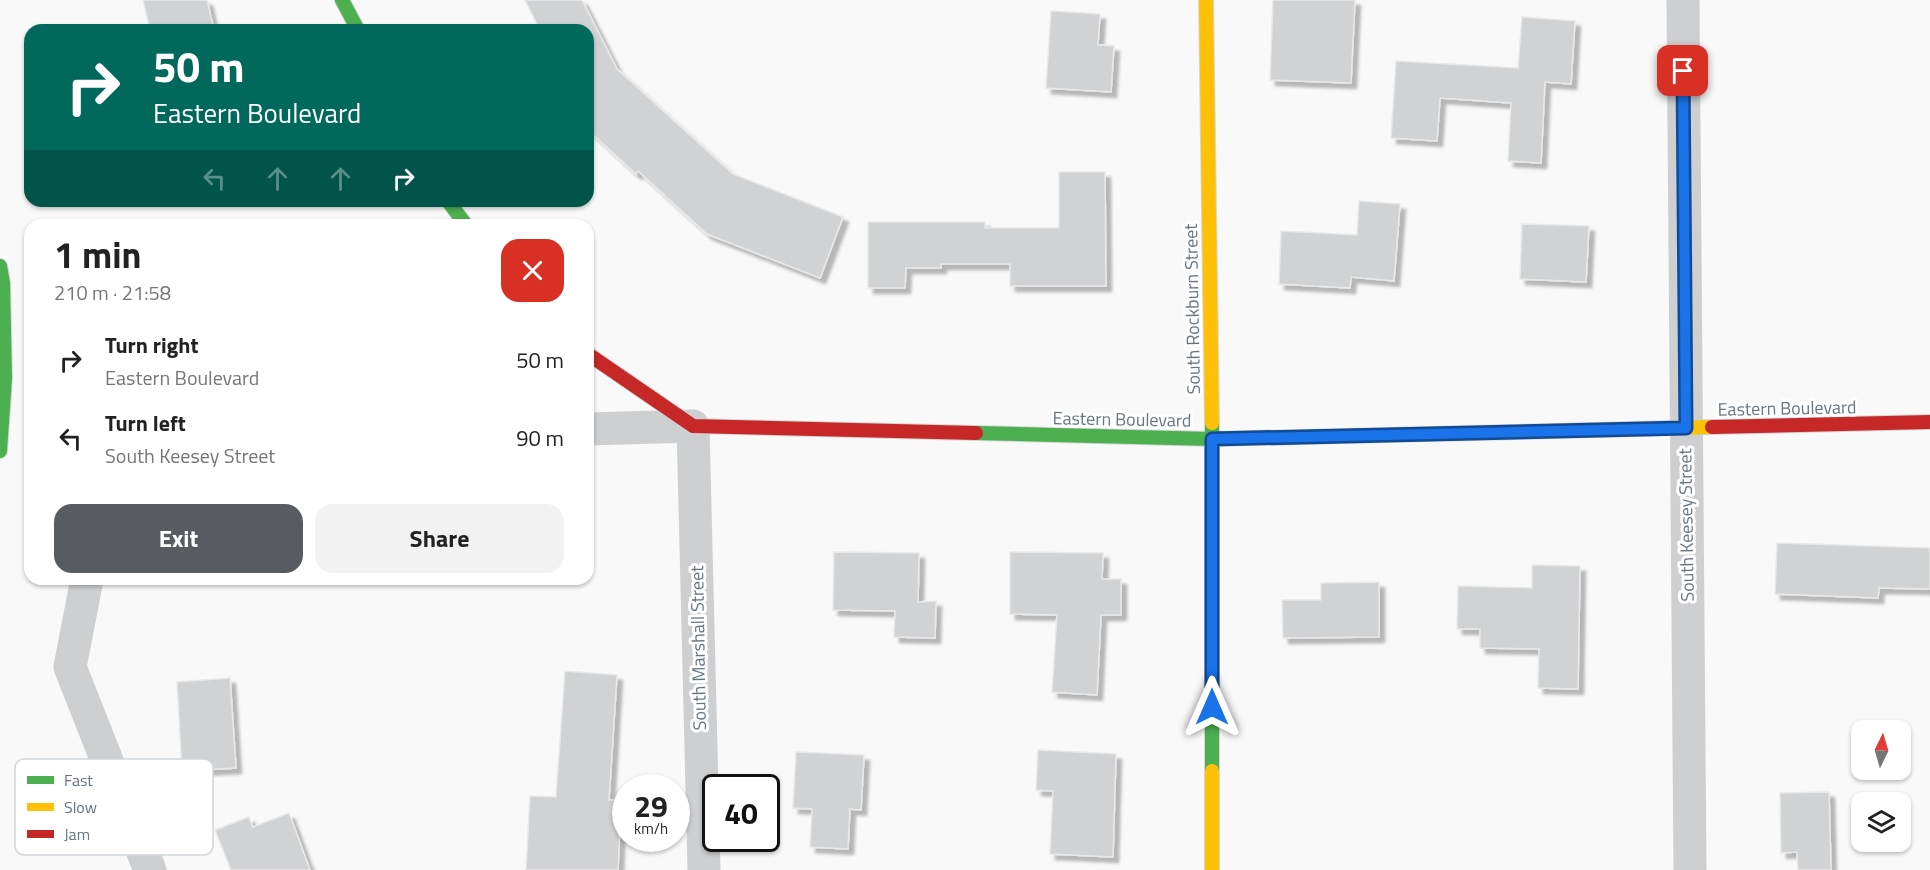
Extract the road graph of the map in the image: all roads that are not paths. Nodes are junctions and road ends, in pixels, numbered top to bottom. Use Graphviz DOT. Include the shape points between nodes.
graph roads {
  1 [pos="342,0"];
  2 [pos="1206,0"];
  3 [pos="1683,0"];
  4 [pos="362,10"];
  5 [pos="355,24"];
  6 [pos="364,24"];
  7 [pos="0,266"];
  8 [pos="594,358"];
  9 [pos="1930,422"];
  10 [pos="693,426"];
  11 [pos="1686,428"];
  12 [pos="594,429"];
  13 [pos="1212,439"];
  14 [pos="0,451"];
  15 [pos="86,585"];
  16 [pos="106,759"];
  17 [pos="144,855"];
  18 [pos="150,870"];
  19 [pos="704,870"];
  20 [pos="1212,870"];
  21 [pos="1690,870"];
  1 -- 5 [label="main road"];
  2 -- 13 [label="main road, South Rockburn Street"];
  3 -- 11 [label="street, South Keesey Street"];
  4 -- 6 [label="main road"];
  7 -- 14 [label="main road" via="5,378"];
  8 -- 10 [label="main road"];
  9 -- 11 [label="main road, Eastern Boulevard"];
  10 -- 12 [label="street"];
  10 -- 13 [label="main road, Eastern Boulevard"];
  10 -- 19 [label="street, South Marshall Street"];
  11 -- 13 [label="main road, Eastern Boulevard"];
  11 -- 21 [label="street, South Keesey Street"];
  13 -- 20 [label="main road, South Rockburn Street"];
  15 -- 16 [label="street" via="70,668"];
  17 -- 18 [label="street"];
}
